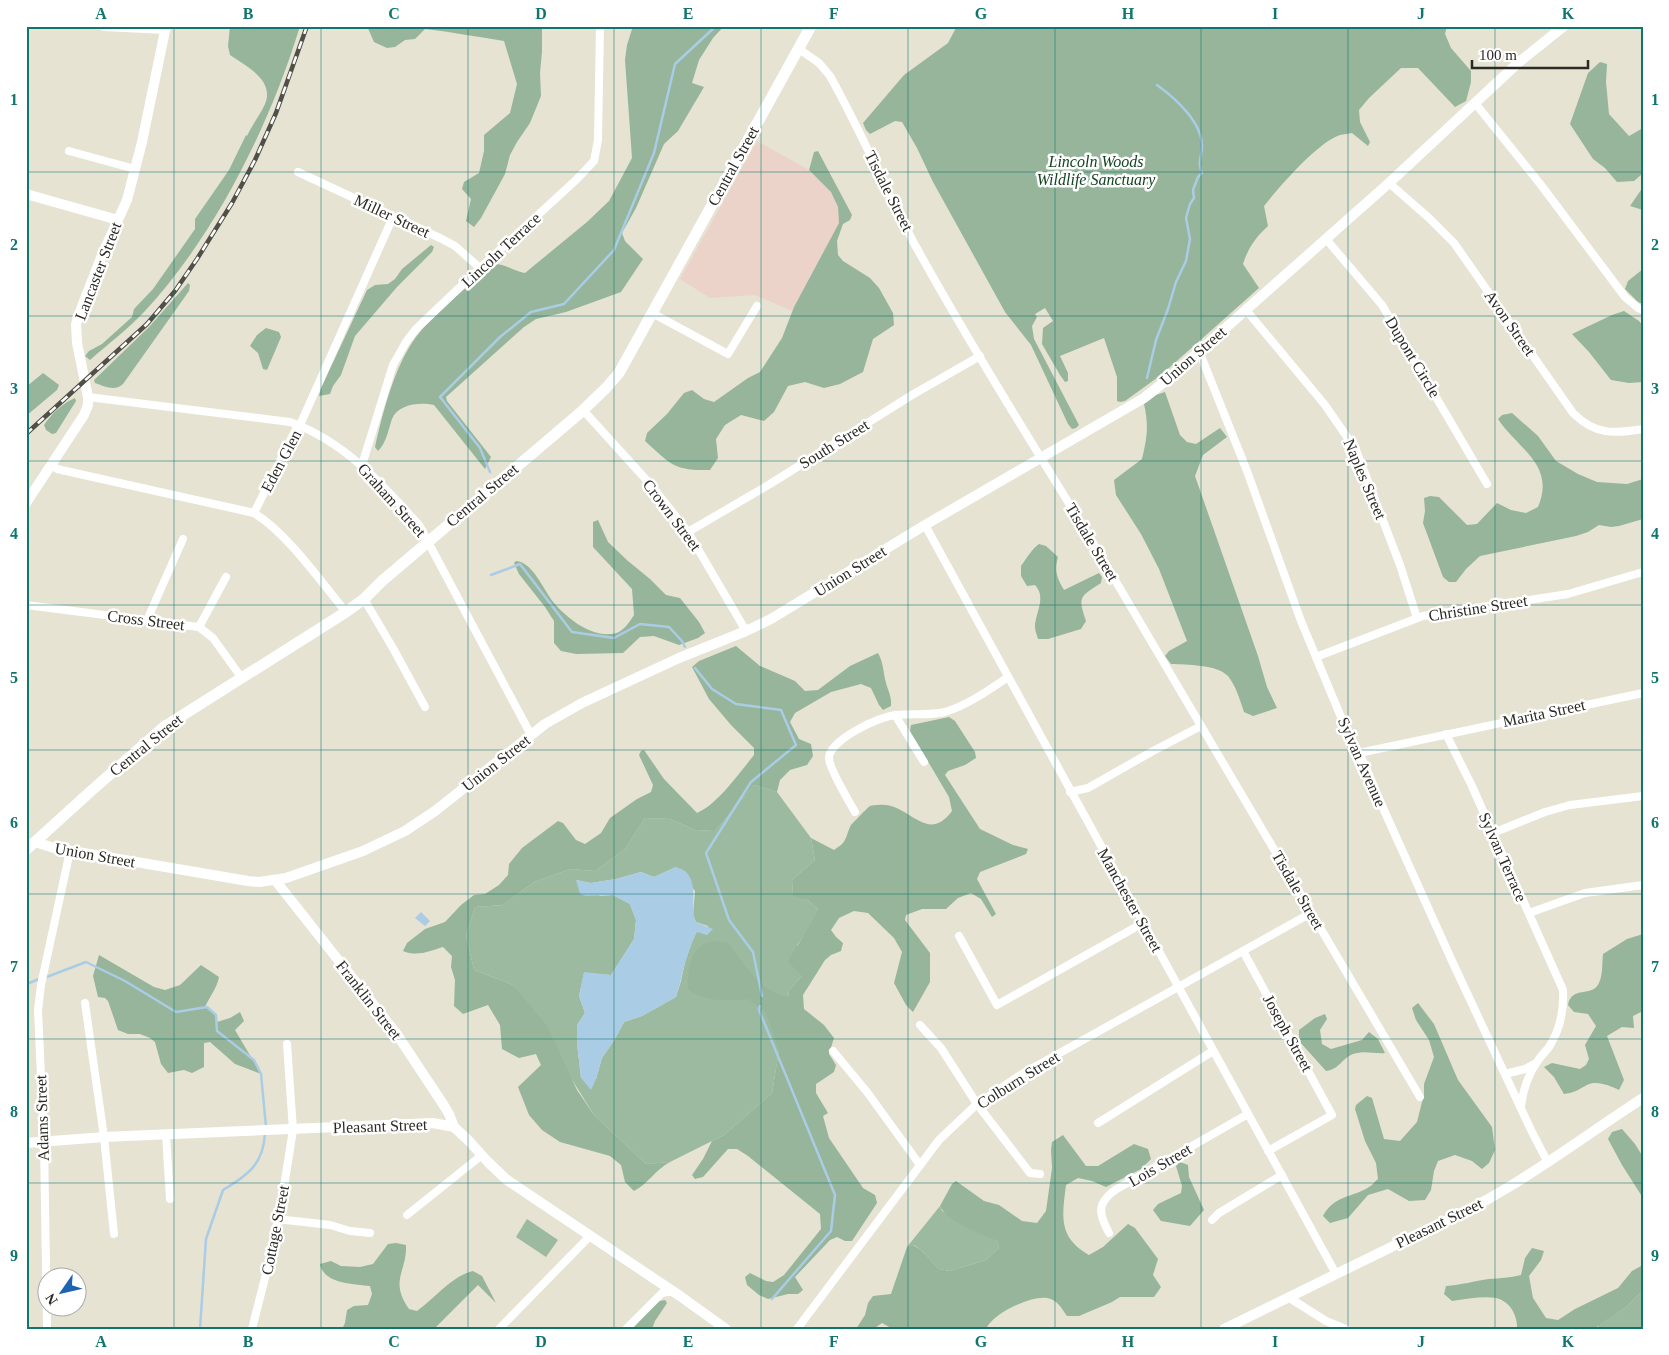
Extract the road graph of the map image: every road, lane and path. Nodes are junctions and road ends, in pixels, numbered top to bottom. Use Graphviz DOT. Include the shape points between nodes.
graph roads {
  1 [pos="104,26"];
  2 [pos="600,26"];
  3 [pos="810,26"];
  4 [pos="1564,26"];
  5 [pos="165,28"];
  6 [pos="799,49"];
  7 [pos="1476,103"];
  8 [pos="69,151"];
  9 [pos="135,169"];
  10 [pos="298,172"];
  11 [pos="1389,183"];
  12 [pos="26,194"];
  13 [pos="392,217"];
  14 [pos="118,220"];
  15 [pos="1326,238"];
  16 [pos="480,268"];
  17 [pos="757,306"];
  18 [pos="1246,310"];
  19 [pos="1643,310"];
  20 [pos="652,313"];
  21 [pos="1200,350"];
  22 [pos="980,356"];
  23 [pos="88,396"];
  24 [pos="583,410"];
  25 [pos="300,425"];
  26 [pos="1643,429"];
  27 [pos="1040,458"];
  28 [pos="51,464"];
  29 [pos="362,465"];
  30 [pos="1487,484"];
  31 [pos="26,503"];
  32 [pos="254,512"];
  33 [pos="925,525"];
  34 [pos="688,532"];
  35 [pos="184,539"];
  36 [pos="429,541"];
  37 [pos="1643,572"];
  38 [pos="226,577"];
  39 [pos="364,599"];
  40 [pos="26,605"];
  41 [pos="346,612"];
  42 [pos="1417,618"];
  43 [pos="146,620"];
  44 [pos="199,626"];
  45 [pos="746,631"];
  46 [pos="1316,657"];
  47 [pos="241,677"];
  48 [pos="1008,677"];
  49 [pos="1643,693"];
  50 [pos="425,707"];
  51 [pos="894,715"];
  52 [pos="1201,726"];
  53 [pos="1446,734"];
  54 [pos="531,735"];
  55 [pos="1359,753"];
  56 [pos="924,762"];
  57 [pos="1070,792"];
  58 [pos="1643,796"];
  59 [pos="855,812"];
  60 [pos="1493,833"];
  61 [pos="31,846"];
  62 [pos="70,851"];
  63 [pos="275,880"];
  64 [pos="1643,885"];
  65 [pos="1311,913"];
  66 [pos="1529,913"];
  67 [pos="1142,923"];
  68 [pos="959,936"];
  69 [pos="1243,952"];
  70 [pos="1178,987"];
  71 [pos="85,1003"];
  72 [pos="920,1026"];
  73 [pos="287,1044"];
  74 [pos="833,1051"];
  75 [pos="1213,1051"];
  76 [pos="1538,1062"];
  77 [pos="1505,1074"];
  78 [pos="1420,1097"];
  79 [pos="1643,1098"];
  80 [pos="976,1104"];
  81 [pos="1521,1108"];
  82 [pos="1248,1114"];
  83 [pos="1098,1122"];
  84 [pos="454,1128"];
  85 [pos="293,1130"];
  86 [pos="166,1135"];
  87 [pos="104,1137"];
  88 [pos="26,1143"];
  89 [pos="44,1143"];
  90 [pos="1268,1151"];
  91 [pos="482,1155"];
  92 [pos="1548,1163"];
  93 [pos="920,1164"];
  94 [pos="1040,1174"];
  95 [pos="1282,1176"];
  96 [pos="170,1199"];
  97 [pos="407,1215"];
  98 [pos="277,1220"];
  99 [pos="1212,1220"];
  100 [pos="370,1233"];
  101 [pos="1110,1233"];
  102 [pos="114,1234"];
  103 [pos="590,1236"];
  104 [pos="1336,1274"];
  105 [pos="673,1291"];
  106 [pos="1288,1297"];
  107 [pos="47,1329"];
  108 [pos="252,1329"];
  109 [pos="499,1329"];
  110 [pos="626,1329"];
  111 [pos="726,1329"];
  112 [pos="797,1329"];
  113 [pos="1224,1329"];
  114 [pos="1346,1329"];
  1 -- 5 [label="main road"];
  2 -- 16 [label="street, Lincoln Terrace" via="598,140 594,161"];
  3 -- 6 [label="main road, Central Street"];
  4 -- 7 [label="main road, Union Street"];
  5 -- 9 [label="main road, Lancaster Street"];
  6 -- 20 [label="main road, Central Street"];
  6 -- 22 [label="street, Tisdale Street" via="819,63 830,76 914,243"];
  7 -- 11 [label="main road, Union Street"];
  7 -- 19 [label="street" via="1625,297"];
  8 -- 9 [label="street"];
  9 -- 14 [label="main road, Lancaster Street"];
  10 -- 13 [label="street, Miller Street"];
  11 -- 15 [label="main road, Union Street"];
  11 -- 26 [label="street, Avon Street" via="1454,243 1582,422 1605,432"];
  12 -- 14 [label="main road"];
  13 -- 16 [label="street, Miller Street" via="455,246"];
  13 -- 25 [label="street, Eden Glen"];
  14 -- 23 [label="main road, Lancaster Street" via="76,324"];
  15 -- 18 [label="main road, Union Street"];
  15 -- 30 [label="street, Dupont Circle" via="1382,305"];
  16 -- 29 [label="street, Lincoln Terrace" via="406,342 393,366"];
  17 -- 20 [label="street" via="728,354"];
  18 -- 21 [label="main road, Union Street"];
  18 -- 42 [label="street, Naples Street" via="1326,405 1356,450"];
  20 -- 24 [label="main road, Central Street" via="619,373"];
  21 -- 27 [label="main road, Union Street" via="1144,398"];
  21 -- 46 [label="street, Sylvan Avenue"];
  22 -- 27 [label="street, Tisdale Street"];
  22 -- 34 [label="street, South Street"];
  23 -- 25 [label="street, Graham Street"];
  23 -- 28 [label="main road, Lancaster Street" via="84,415"];
  24 -- 34 [label="street, Crown Street" via="651,485"];
  24 -- 36 [label="main road, Central Street"];
  25 -- 29 [label="street, Graham Street"];
  25 -- 32 [label="street, Eden Glen"];
  27 -- 33 [label="main road, Union Street"];
  27 -- 52 [label="street, Tisdale Street"];
  28 -- 31 [label="main road, Lancaster Street"];
  28 -- 32 [label="street, Eden Glen" via="58,469"];
  29 -- 36 [label="street, Graham Street" via="420,526"];
  32 -- 41 [label="street" via="291,546"];
  33 -- 45 [label="main road, Union Street" via="794,606"];
  33 -- 48 [label="street, Manchester Street"];
  34 -- 45 [label="street, Crown Street"];
  35 -- 43 [label="street"];
  36 -- 39 [label="main road, Central Street"];
  36 -- 54 [label="street, Graham Street"];
  37 -- 42 [label="street, Christine Street" via="1568,594"];
  38 -- 44 [label="street"];
  39 -- 41 [label="main road, Central Street"];
  39 -- 50 [label="street"];
  40 -- 43 [label="street, Cross Street"];
  41 -- 47 [label="main road, Central Street"];
  42 -- 46 [label="street, Christine Street"];
  43 -- 44 [label="street, Cross Street"];
  44 -- 47 [label="street, Cross Street" via="213,638"];
  45 -- 54 [label="main road, Union Street" via="588,700"];
  46 -- 55 [label="street, Sylvan Avenue"];
  47 -- 61 [label="main road, Central Street" via="164,727"];
  48 -- 51 [label="street" via="947,711 929,715"];
  48 -- 57 [label="street, Manchester Street"];
  49 -- 53 [label="street, Marita Street"];
  51 -- 56 [label="street"];
  51 -- 59 [label="street" via="852,733 830,749 828,759 831,768"];
  52 -- 57 [label="street" via="1088,788"];
  52 -- 65 [label="street, Tisdale Street"];
  53 -- 55 [label="street"];
  53 -- 60 [label="street, Sylvan Terrace"];
  54 -- 63 [label="main road, Union Street" via="400,834"];
  55 -- 77 [label="street, Sylvan Avenue"];
  57 -- 67 [label="street, Manchester Street"];
  58 -- 60 [label="street" via="1570,805"];
  60 -- 66 [label="street, Sylvan Terrace"];
  61 -- 62 [label="main road, Union Street"];
  62 -- 63 [label="main road, Union Street" via="248,881"];
  62 -- 89 [label="street, Adams Street" via="38,1010"];
  63 -- 84 [label="main road, Franklin Street" via="400,1039 443,1104"];
  64 -- 66 [label="street" via="1585,893"];
  65 -- 69 [label="street, Colburn Street"];
  65 -- 78 [label="street, Tisdale Street"];
  66 -- 76 [label="street, Sylvan Terrace" via="1562,986 1563,995 1558,1030"];
  67 -- 68 [label="street" via="997,1004"];
  67 -- 70 [label="street, Manchester Street"];
  69 -- 70 [label="street, Colburn Street"];
  69 -- 90 [label="street, Joseph Street" via="1332,1114"];
  70 -- 75 [label="street, Manchester Street"];
  70 -- 80 [label="street, Colburn Street" via="1022,1074"];
  71 -- 87 [label="street"];
  72 -- 80 [label="street" via="941,1048"];
  73 -- 85 [label="street, Cottage Street"];
  74 -- 93 [label="street"];
  75 -- 82 [label="street, Manchester Street"];
  75 -- 83 [label="street"];
  76 -- 77 [label="street"];
  76 -- 81 [label="street, Sylvan Terrace" via="1524,1089"];
  77 -- 81 [label="street, Sylvan Avenue"];
  79 -- 92 [label="main road, Pleasant Street"];
  80 -- 93 [label="street, Colburn Street"];
  80 -- 94 [label="street" via="1030,1173"];
  81 -- 92 [label="street, Sylvan Avenue"];
  82 -- 90 [label="street, Manchester Street"];
  82 -- 101 [label="street, Lois Street" via="1105,1197 1101,1206 1102,1216"];
  84 -- 85 [label="main road, Pleasant Street" via="434,1123"];
  84 -- 91 [label="main road"];
  85 -- 86 [label="main road, Pleasant Street"];
  85 -- 98 [label="street, Cottage Street"];
  86 -- 87 [label="main road, Pleasant Street"];
  86 -- 96 [label="street"];
  87 -- 89 [label="main road, Pleasant Street"];
  87 -- 102 [label="street"];
  88 -- 89 [label="main road, Pleasant Street"];
  89 -- 107 [label="street, Adams Street"];
  90 -- 95 [label="street, Manchester Street"];
  91 -- 97 [label="street"];
  91 -- 103 [label="main road" via="507,1180"];
  92 -- 104 [label="main road, Pleasant Street" via="1502,1192"];
  93 -- 112 [label="street, Colburn Street"];
  95 -- 99 [label="street"];
  95 -- 104 [label="street, Manchester Street"];
  98 -- 100 [label="street"];
  98 -- 108 [label="street, Cottage Street"];
  103 -- 105 [label="main road"];
  103 -- 109 [label="street"];
  104 -- 106 [label="main road, Pleasant Street"];
  105 -- 110 [label="street" via="662,1293"];
  105 -- 111 [label="main road"];
  106 -- 113 [label="main road, Pleasant Street"];
  106 -- 114 [label="street" via="1326,1321"];
}
